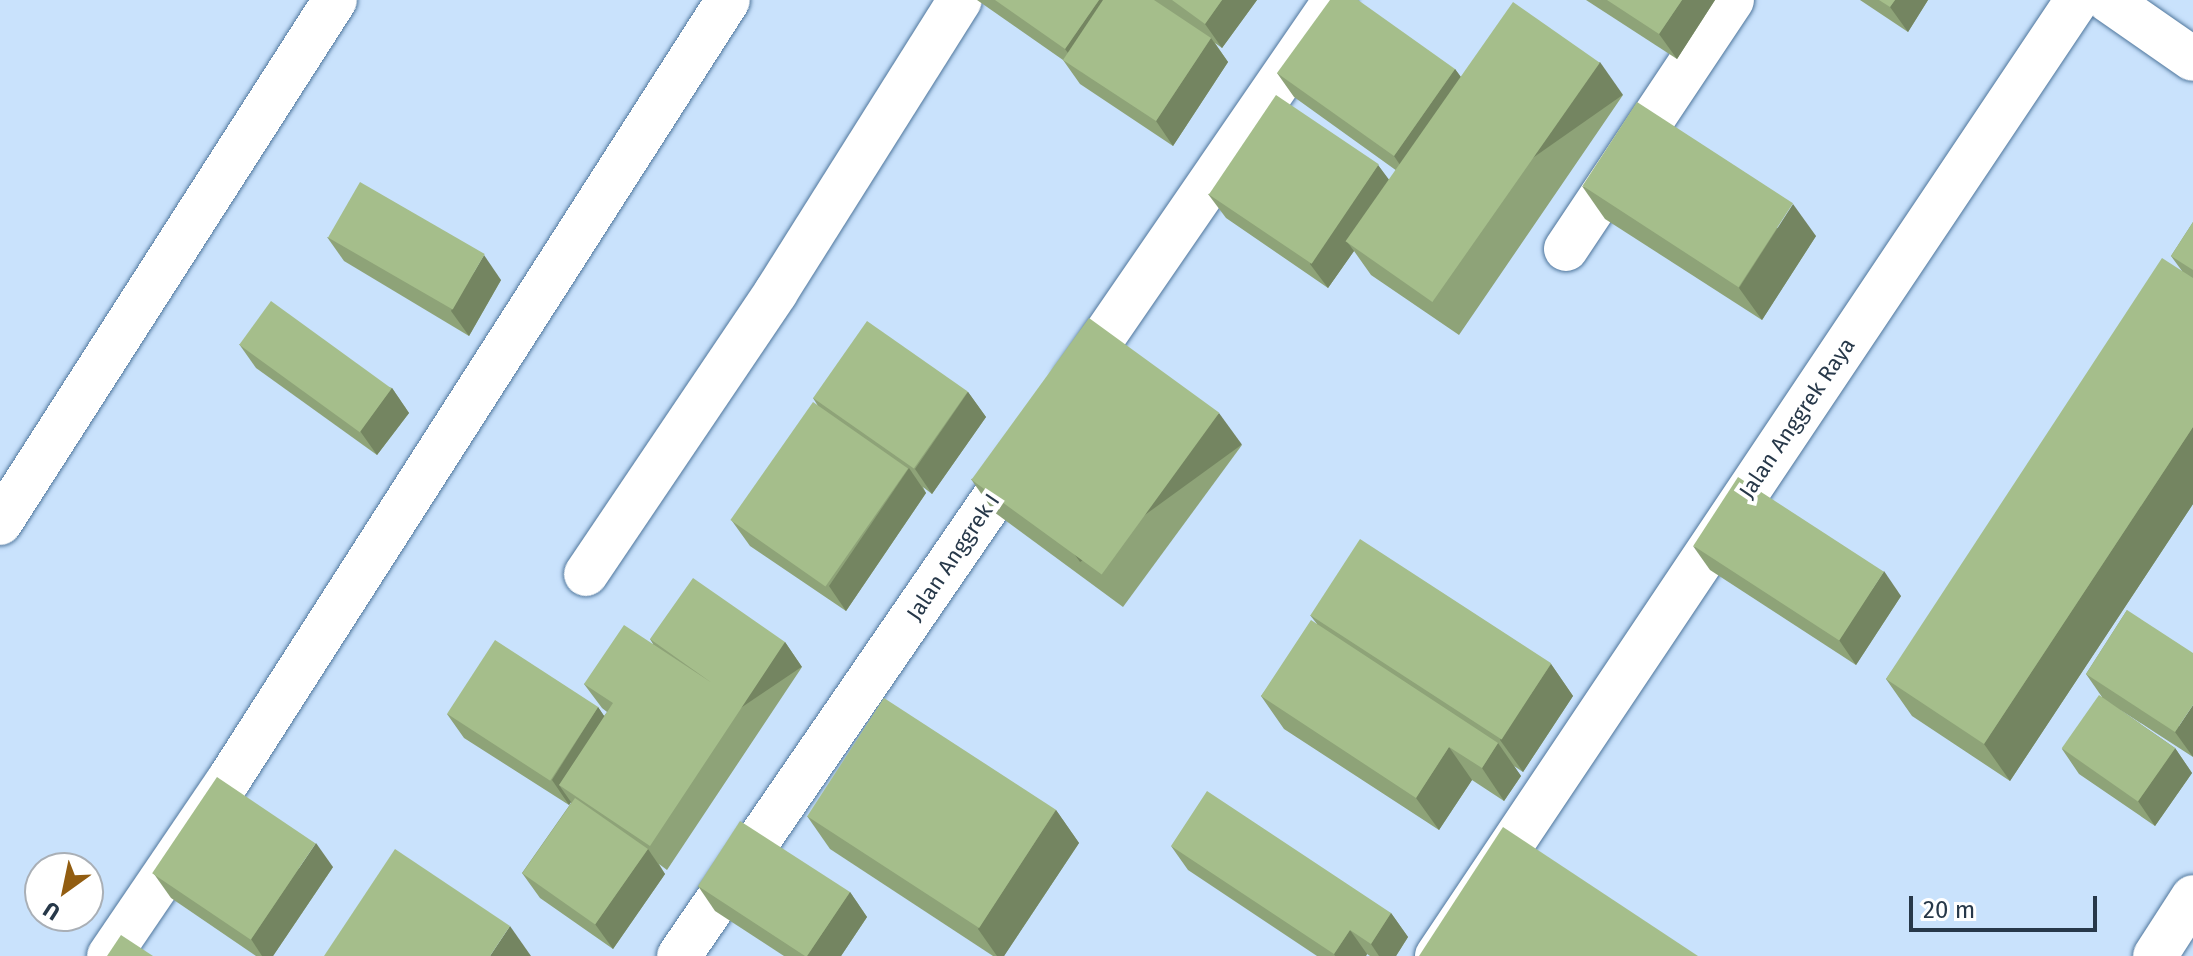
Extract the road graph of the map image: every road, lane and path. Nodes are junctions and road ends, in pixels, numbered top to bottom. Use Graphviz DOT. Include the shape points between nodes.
graph roads {
  1 [pos="335,0"];
  2 [pos="728,0"];
  3 [pos="960,0"];
  4 [pos="1335,0"];
  5 [pos="1732,0"];
  6 [pos="2077,0"];
  7 [pos="2108,0"];
  8 [pos="2193,59"];
  9 [pos="1566,249"];
  10 [pos="0,523"];
  11 [pos="586,574"];
  12 [pos="2193,897"];
  13 [pos="109,956"];
  14 [pos="679,956"];
  15 [pos="1437,956"];
  16 [pos="2155,956"];
  1 -- 10 [label="street"];
  2 -- 13 [label="street" via="228,781"];
  3 -- 11 [label="street" via="776,292"];
  4 -- 14 [label="street, Jalan Anggrek I"];
  5 -- 9 [label="street"];
  6 -- 15 [label="street, Jalan Anggrek Raya"];
  7 -- 8 [label="street"];
  12 -- 16 [label="street"];
}
